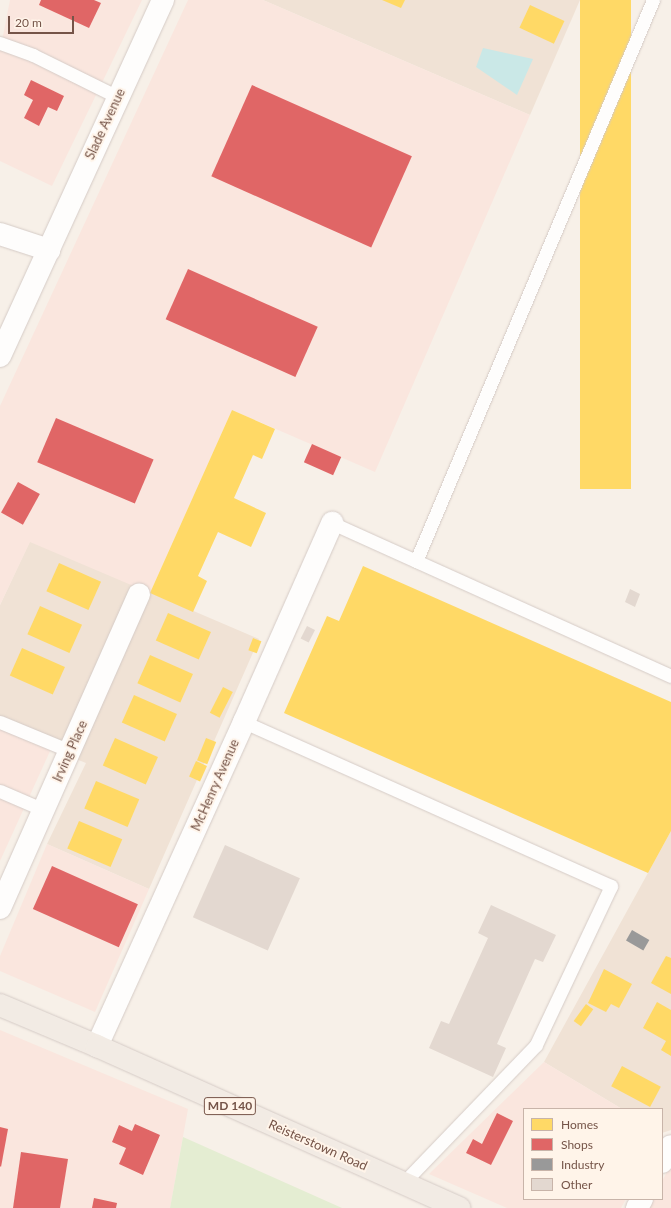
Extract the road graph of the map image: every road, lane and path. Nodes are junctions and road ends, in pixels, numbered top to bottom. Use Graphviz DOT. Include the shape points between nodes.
graph roads {
  1 [pos="163,0"];
  2 [pos="653,0"];
  3 [pos="0,43"];
  4 [pos="118,97"];
  5 [pos="0,234"];
  6 [pos="49,250"];
  7 [pos="0,356"];
  8 [pos="332,523"];
  9 [pos="416,562"];
  10 [pos="139,594"];
  11 [pos="671,676"];
  12 [pos="0,722"];
  13 [pos="244,722"];
  14 [pos="70,751"];
  15 [pos="0,791"];
  16 [pos="44,810"];
  17 [pos="0,908"];
  18 [pos="0,1005"];
  19 [pos="97,1046"];
  20 [pos="671,1146"];
  21 [pos="663,1160"];
  22 [pos="403,1183"];
  23 [pos="459,1208"];
  1 -- 4 [label="street, Slade Avenue"];
  2 -- 9 [label="lane"];
  3 -- 4 [label="lane" via="33,55"];
  4 -- 6 [label="street, Slade Avenue"];
  5 -- 6 [label="street"];
  6 -- 7 [label="street, Slade Avenue"];
  8 -- 9 [label="lane"];
  8 -- 13 [label="street, McHenry Avenue"];
  9 -- 11 [label="lane"];
  10 -- 14 [label="street, Irving Place"];
  12 -- 14 [label="lane"];
  13 -- 19 [label="street, McHenry Avenue"];
  13 -- 22 [label="lane" via="611,886 536,1045"];
  14 -- 16 [label="street, Irving Place"];
  15 -- 16 [label="lane"];
  16 -- 17 [label="street, Irving Place"];
  18 -- 19 [label="main road, Reisterstown Road / MD 140"];
  19 -- 22 [label="main road, Reisterstown Road / MD 140"];
  20 -- 21 [label="street"];
  22 -- 23 [label="main road, Reisterstown Road / MD 140"];
}
